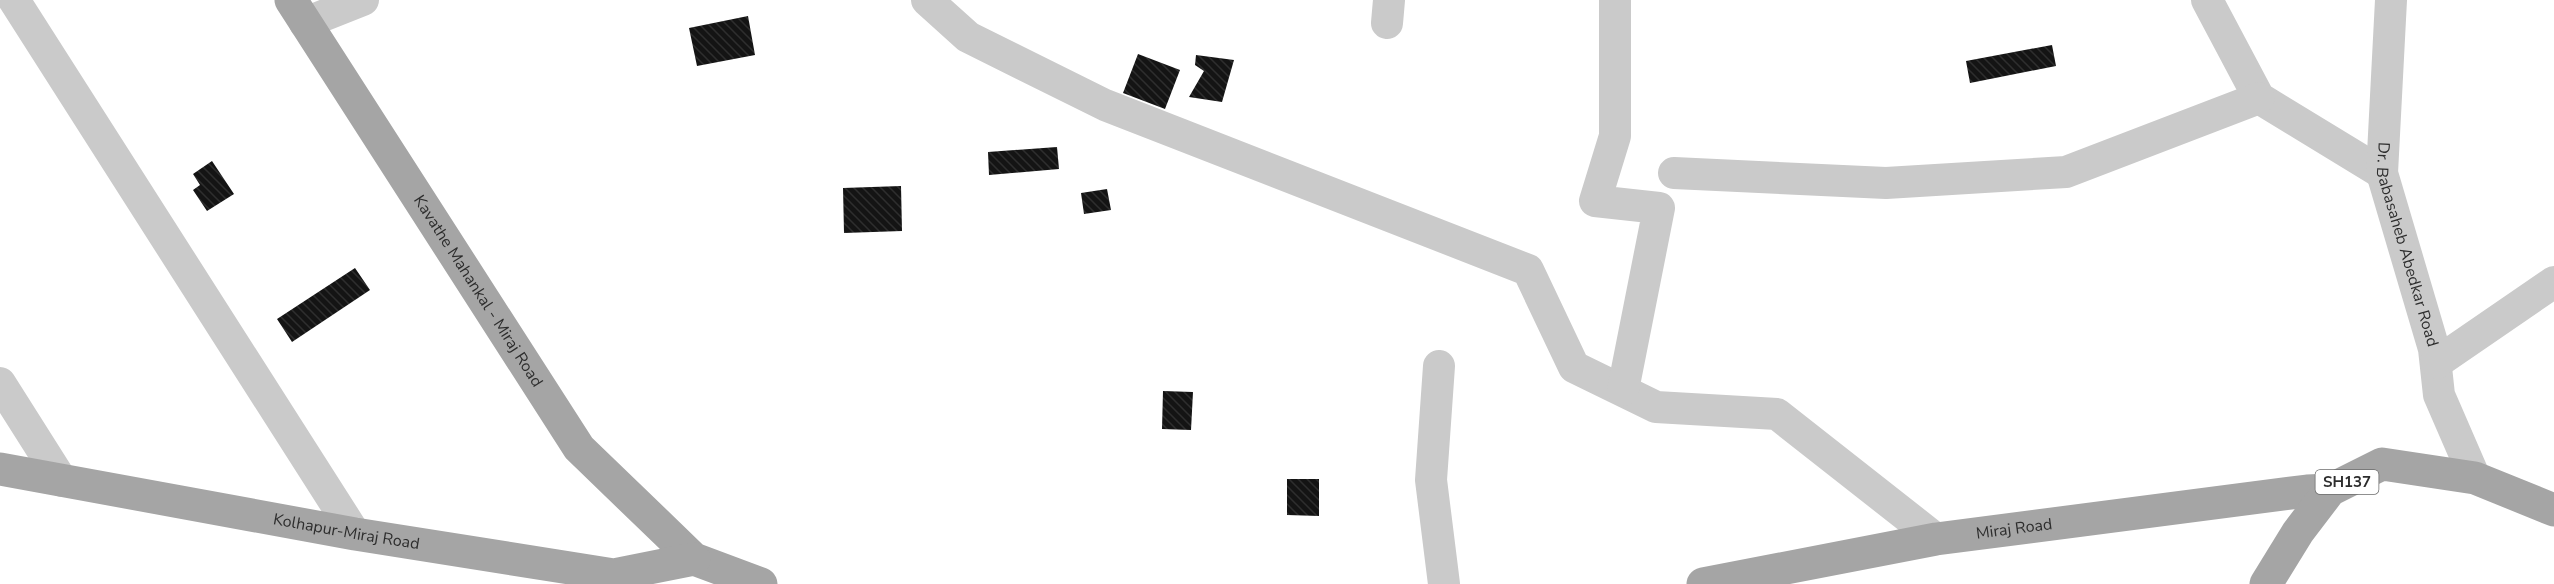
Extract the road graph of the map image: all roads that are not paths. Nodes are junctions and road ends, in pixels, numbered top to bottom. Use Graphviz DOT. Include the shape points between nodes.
graph roads {
  1 [pos="14,0"];
  2 [pos="363,0"];
  3 [pos="927,0"];
  4 [pos="1615,0"];
  5 [pos="2207,0"];
  6 [pos="2391,0"];
  7 [pos="298,11"];
  8 [pos="2259,98"];
  9 [pos="1674,173"];
  10 [pos="2382,173"];
  11 [pos="2554,282"];
  12 [pos="2436,363"];
  13 [pos="1439,366"];
  14 [pos="0,383"];
  15 [pos="1623,390"];
  16 [pos="0,469"];
  17 [pos="2475,478"];
  18 [pos="62,480"];
  19 [pos="2330,490"];
  20 [pos="2554,510"];
  21 [pos="355,534"];
  22 [pos="1936,539"];
  23 [pos="694,559"];
  24 [pos="761,584"];
  25 [pos="1444,584"];
  26 [pos="1703,584"];
  27 [pos="2266,584"];
  1 -- 21 [label="street"];
  2 -- 7 [label="street"];
  3 -- 15 [label="street" via="968,37 1105,105 1528,270 1574,367"];
  4 -- 15 [label="street" via="1615,136 1594,201 1659,208"];
  5 -- 8 [label="street"];
  6 -- 10 [label="street, Dr. Babasaheb Abedkar Road"];
  7 -- 23 [label="main road, Kavathe Mahankal - Miraj Road" via="579,448"];
  8 -- 9 [label="street" via="2066,172 1886,183"];
  8 -- 10 [label="street"];
  10 -- 12 [label="street, Dr. Babasaheb Abedkar Road"];
  11 -- 12 [label="street"];
  12 -- 17 [label="street, Dr. Babasaheb Abedkar Road" via="2439,395"];
  13 -- 25 [label="street" via="1431,480"];
  14 -- 18 [label="street"];
  15 -- 22 [label="street" via="1656,407 1777,414"];
  16 -- 18 [label="main road, Kolhapur-Miraj Road"];
  17 -- 19 [label="main road, SH137" via="2382,464"];
  17 -- 20 [label="main road"];
  18 -- 21 [label="main road, Kolhapur-Miraj Road"];
  19 -- 22 [label="main road, Miraj Road"];
  19 -- 27 [label="main road, SH137"];
  21 -- 23 [label="main road, Kolhapur-Miraj Road" via="614,575"];
  22 -- 26 [label="main road, Miraj Road"];
  23 -- 24 [label="main road"];
}
